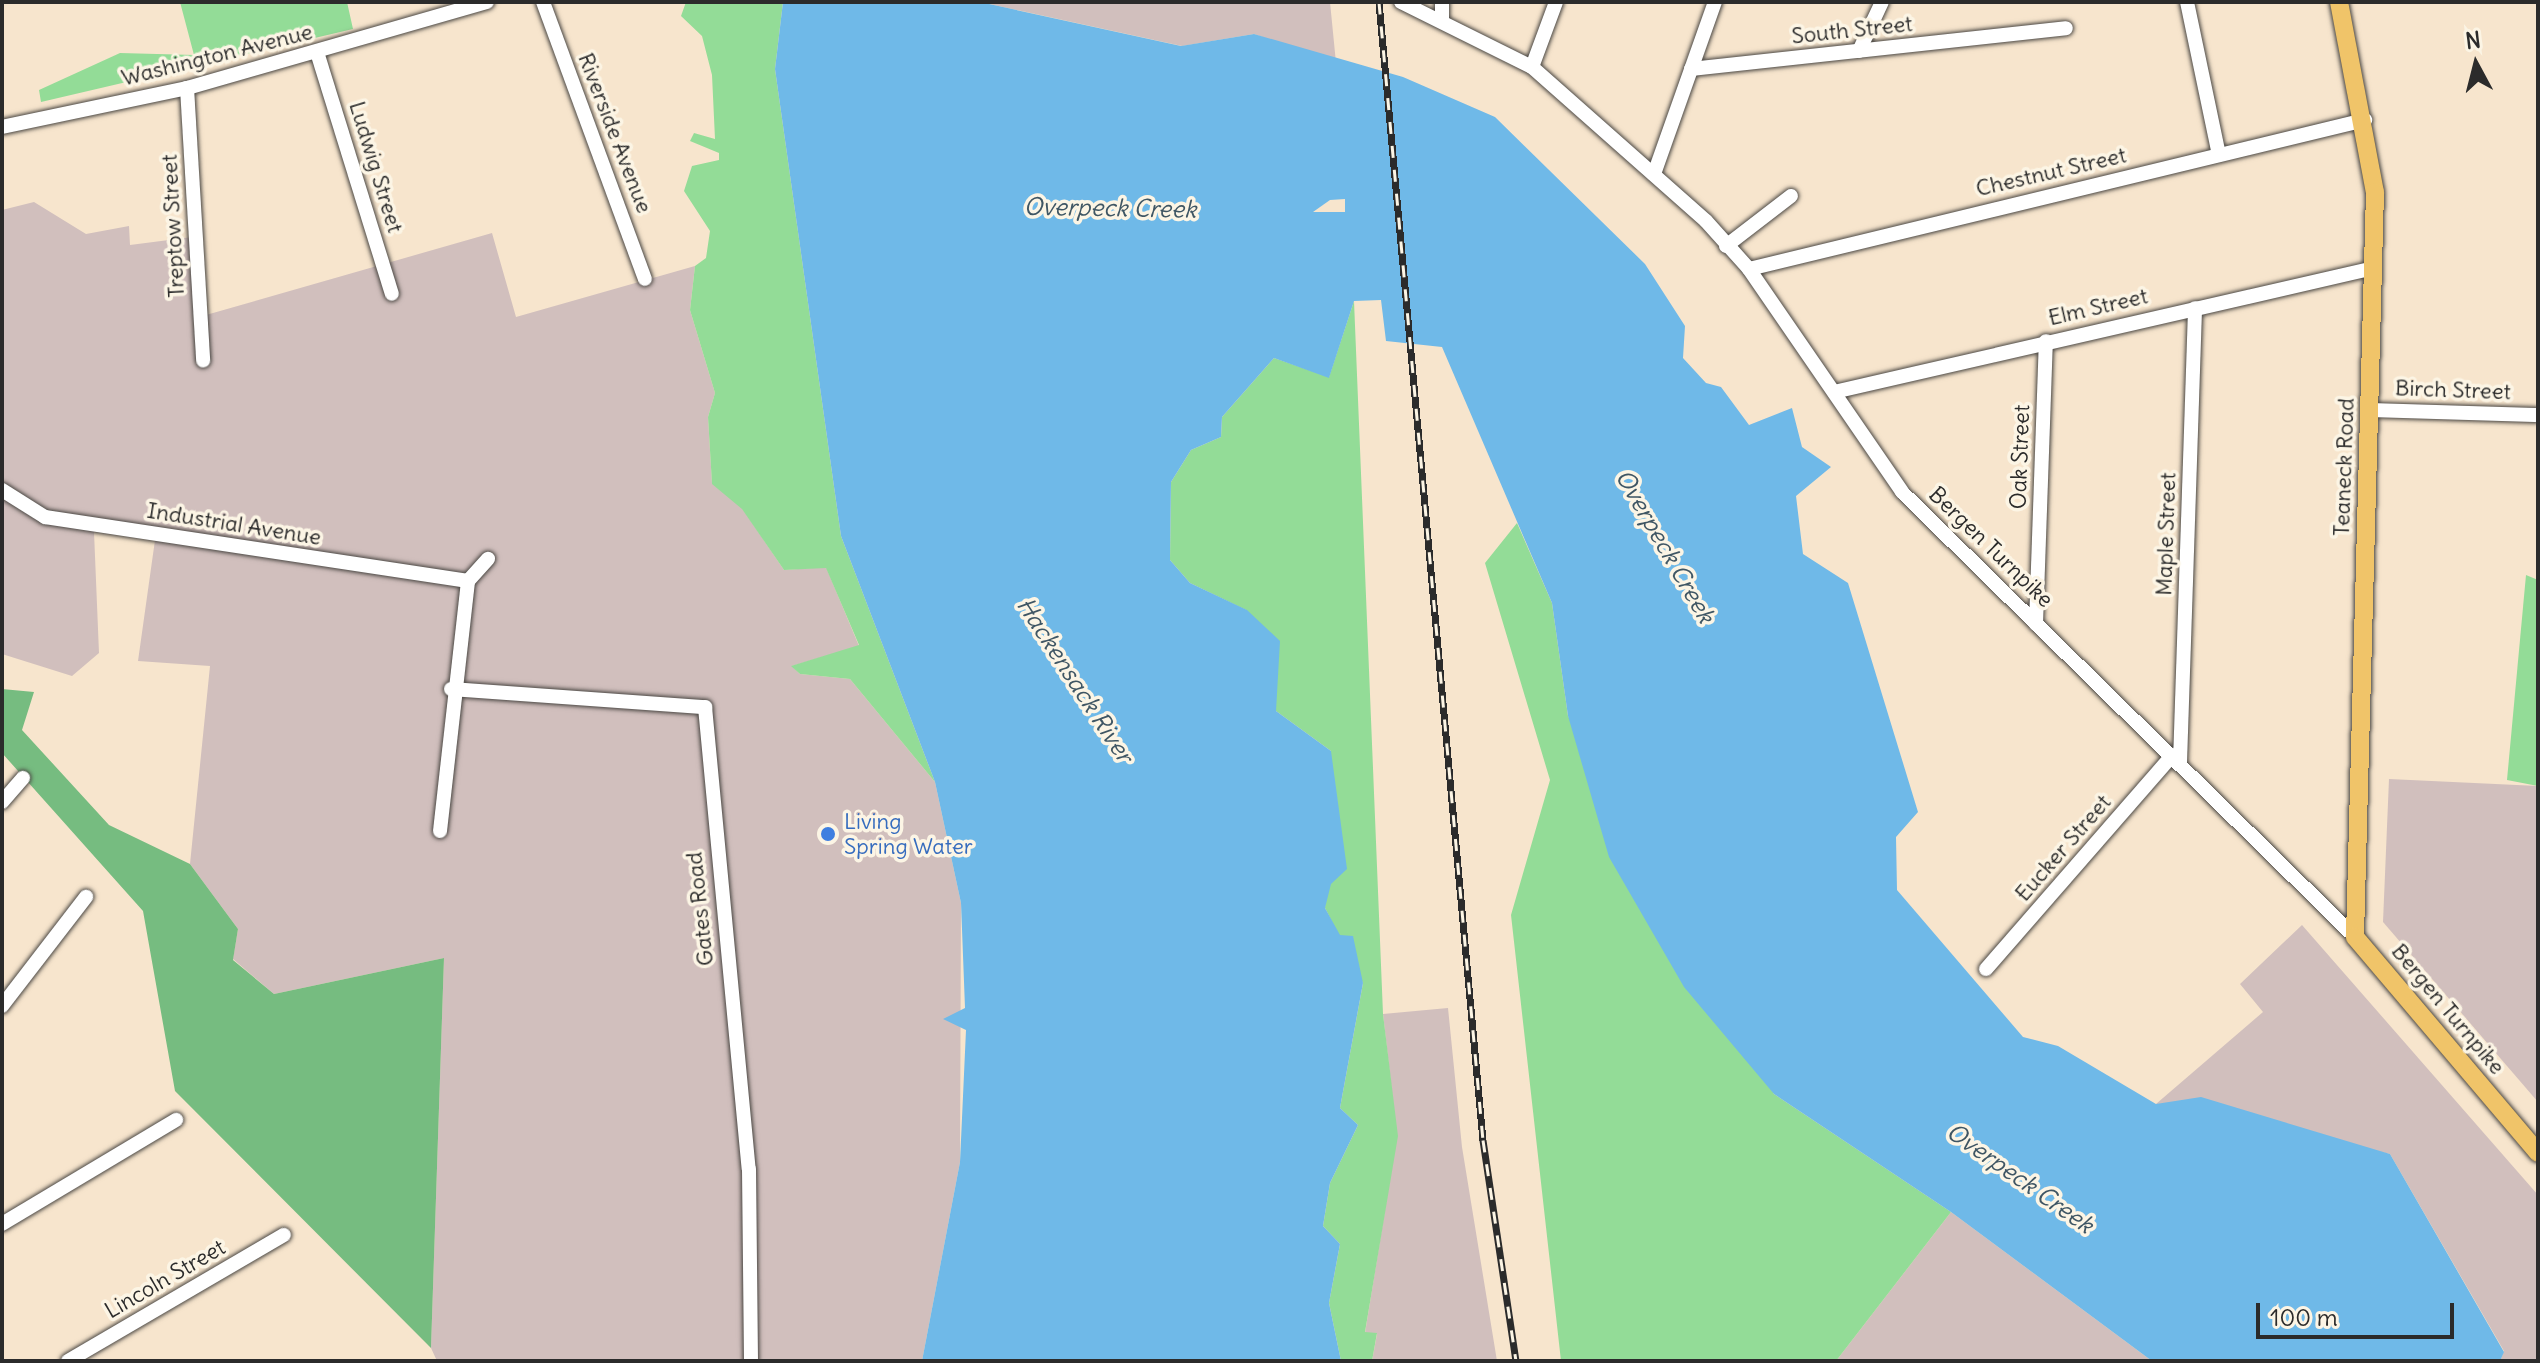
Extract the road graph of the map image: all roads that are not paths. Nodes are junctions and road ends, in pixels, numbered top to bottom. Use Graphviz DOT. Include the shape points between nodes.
graph roads {
  1 [pos="487,2"];
  2 [pos="543,2"];
  3 [pos="1401,2"];
  4 [pos="1442,2"];
  5 [pos="1556,2"];
  6 [pos="1715,2"];
  7 [pos="1882,2"];
  8 [pos="2187,2"];
  9 [pos="2339,2"];
  10 [pos="1442,20"];
  11 [pos="2066,28"];
  12 [pos="1859,51"];
  13 [pos="317,52"];
  14 [pos="1532,67"];
  15 [pos="1691,69"];
  16 [pos="187,88"];
  17 [pos="2365,120"];
  18 [pos="2,127"];
  19 [pos="2219,155"];
  20 [pos="1654,174"];
  21 [pos="1791,196"];
  22 [pos="1726,246"];
  23 [pos="2374,268"];
  24 [pos="1749,269"];
  25 [pos="645,279"];
  26 [pos="392,294"];
  27 [pos="2195,308"];
  28 [pos="2046,341"];
  29 [pos="203,361"];
  30 [pos="1834,392"];
  31 [pos="2369,410"];
  32 [pos="2536,415"];
  33 [pos="2,490"];
  34 [pos="488,559"];
  35 [pos="468,581"];
  36 [pos="2036,624"];
  37 [pos="451,689"];
  38 [pos="2177,759"];
  39 [pos="23,778"];
  40 [pos="2,802"];
  41 [pos="440,831"];
  42 [pos="86,897"];
  43 [pos="2355,937"];
  44 [pos="1986,969"];
  45 [pos="2,1006"];
  46 [pos="176,1120"];
  47 [pos="2538,1153"];
  48 [pos="2,1224"];
  49 [pos="284,1235"];
  50 [pos="68,1361"];
  51 [pos="751,1361"];
  1 -- 13 [label="street, Washington Avenue"];
  2 -- 25 [label="street, Riverside Avenue"];
  3 -- 10 [label="street, Bergen Turnpike"];
  4 -- 10 [label="street"];
  5 -- 14 [label="street"];
  6 -- 15 [label="street"];
  7 -- 12 [label="street"];
  8 -- 19 [label="street"];
  9 -- 17 [label="main road, Teaneck Road"];
  10 -- 14 [label="street, Bergen Turnpike"];
  11 -- 12 [label="street, South Street"];
  12 -- 15 [label="street, South Street"];
  13 -- 16 [label="street, Washington Avenue"];
  13 -- 26 [label="street, Ludwig Street"];
  14 -- 20 [label="street, Bergen Turnpike"];
  15 -- 20 [label="street"];
  16 -- 18 [label="street, Washington Avenue"];
  16 -- 29 [label="street, Treptow Street"];
  17 -- 19 [label="street, Chestnut Street"];
  17 -- 23 [label="main road, Teaneck Road" via="2375,192"];
  19 -- 24 [label="street, Chestnut Street"];
  20 -- 22 [label="street, Bergen Turnpike"];
  21 -- 22 [label="street"];
  22 -- 24 [label="street, Bergen Turnpike"];
  23 -- 27 [label="street, Elm Street"];
  23 -- 31 [label="main road, Teaneck Road"];
  24 -- 30 [label="street, Bergen Turnpike"];
  27 -- 28 [label="street, Elm Street"];
  27 -- 38 [label="street, Maple Street"];
  28 -- 30 [label="street, Elm Street"];
  28 -- 36 [label="street, Oak Street"];
  30 -- 36 [label="street, Bergen Turnpike" via="1902,492"];
  31 -- 32 [label="street, Birch Street"];
  31 -- 43 [label="main road, Teaneck Road"];
  33 -- 35 [label="street, Industrial Avenue" via="45,517"];
  34 -- 35 [label="street"];
  35 -- 37 [label="street"];
  36 -- 38 [label="street, Bergen Turnpike"];
  37 -- 41 [label="street"];
  37 -- 51 [label="street, Gates Road" via="705,707 749,1169"];
  38 -- 43 [label="street, Bergen Turnpike"];
  38 -- 44 [label="street, Eucker Street"];
  39 -- 40 [label="street"];
  42 -- 45 [label="street"];
  43 -- 47 [label="main road, Bergen Turnpike"];
  46 -- 48 [label="street"];
  49 -- 50 [label="street, Lincoln Street"];
}
